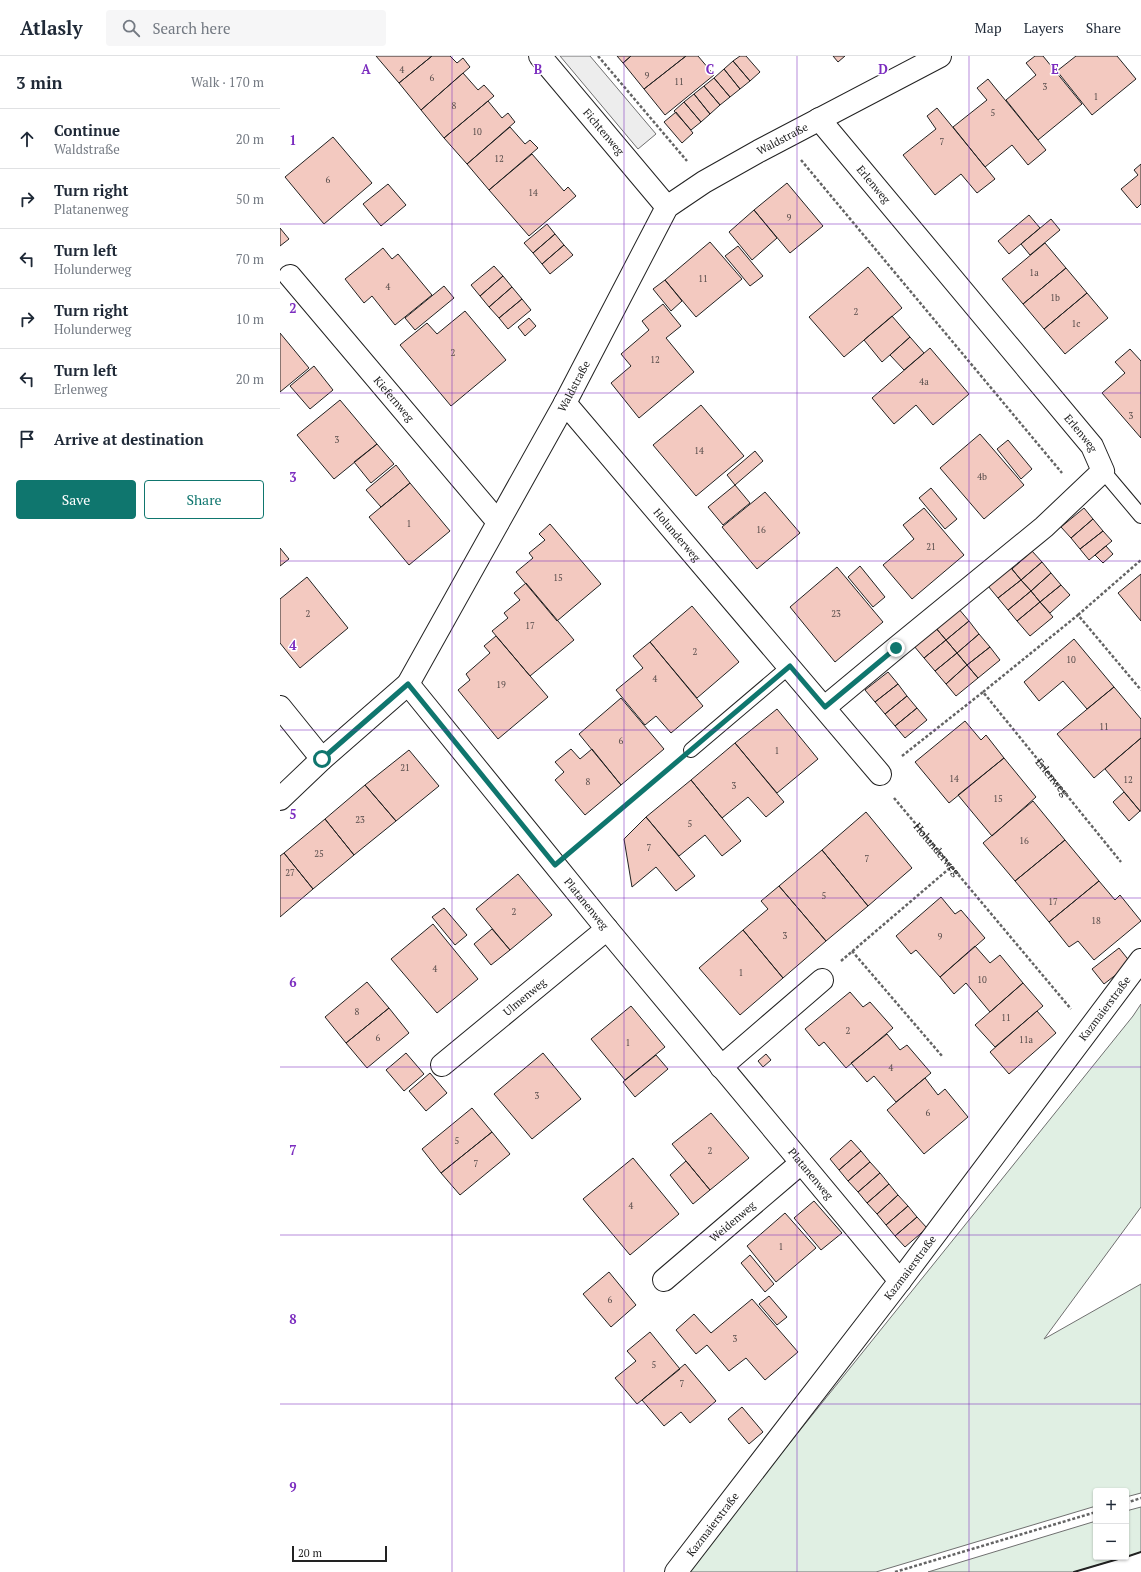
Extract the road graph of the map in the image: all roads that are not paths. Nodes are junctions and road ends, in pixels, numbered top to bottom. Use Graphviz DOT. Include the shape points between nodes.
graph roads {
  1 [pos="540,56"];
  2 [pos="940,56"];
  3 [pos="819,119"];
  4 [pos="667,207"];
  5 [pos="290,276"];
  6 [pos="565,403"];
  7 [pos="1102,471"];
  8 [pos="1141,516"];
  9 [pos="498,522"];
  10 [pos="790,666"];
  11 [pos="408,684"];
  12 [pos="280,707"];
  13 [pos="825,707"];
  14 [pos="690,750"];
  15 [pos="322,759"];
  16 [pos="880,774"];
  17 [pos="280,799"];
  18 [pos="606,929"];
  19 [pos="1141,960"];
  20 [pos="822,980"];
  21 [pos="442,1065"];
  22 [pos="722,1067"];
  23 [pos="801,1162"];
  24 [pos="664,1280"];
  25 [pos="900,1281"];
  26 [pos="676,1572"];
  1 -- 4 [label="street, Fichtenweg"];
  2 -- 3 [label="street, Waldstraße"];
  3 -- 4 [label="street, Waldstraße" via="704,182"];
  3 -- 7 [label="street, Erlenweg" via="1092,446"];
  4 -- 6 [label="street, Waldstraße"];
  5 -- 9 [label="street, Kiefernweg"];
  6 -- 9 [label="street, Waldstraße"];
  6 -- 10 [label="street, Holunderweg"];
  7 -- 8 [label="lane"];
  7 -- 13 [label="street" via="1044,527"];
  9 -- 11 [label="street, Waldstraße"];
  10 -- 13 [label="street, Holunderweg"];
  10 -- 14 [label="lane"];
  11 -- 15 [label="street, Waldstraße"];
  11 -- 18 [label="street, Platanenweg"];
  12 -- 15 [label="street"];
  13 -- 16 [label="street, Holunderweg"];
  15 -- 17 [label="street, Waldstraße"];
  18 -- 21 [label="street, Ulmenweg"];
  18 -- 22 [label="street, Platanenweg"];
  19 -- 25 [label="street, Kazmaierstraße"];
  20 -- 22 [label="street"];
  22 -- 23 [label="street, Platanenweg"];
  23 -- 24 [label="street, Weidenweg"];
  23 -- 25 [label="street, Platanenweg"];
  25 -- 26 [label="street, Kazmaierstraße"];
}
